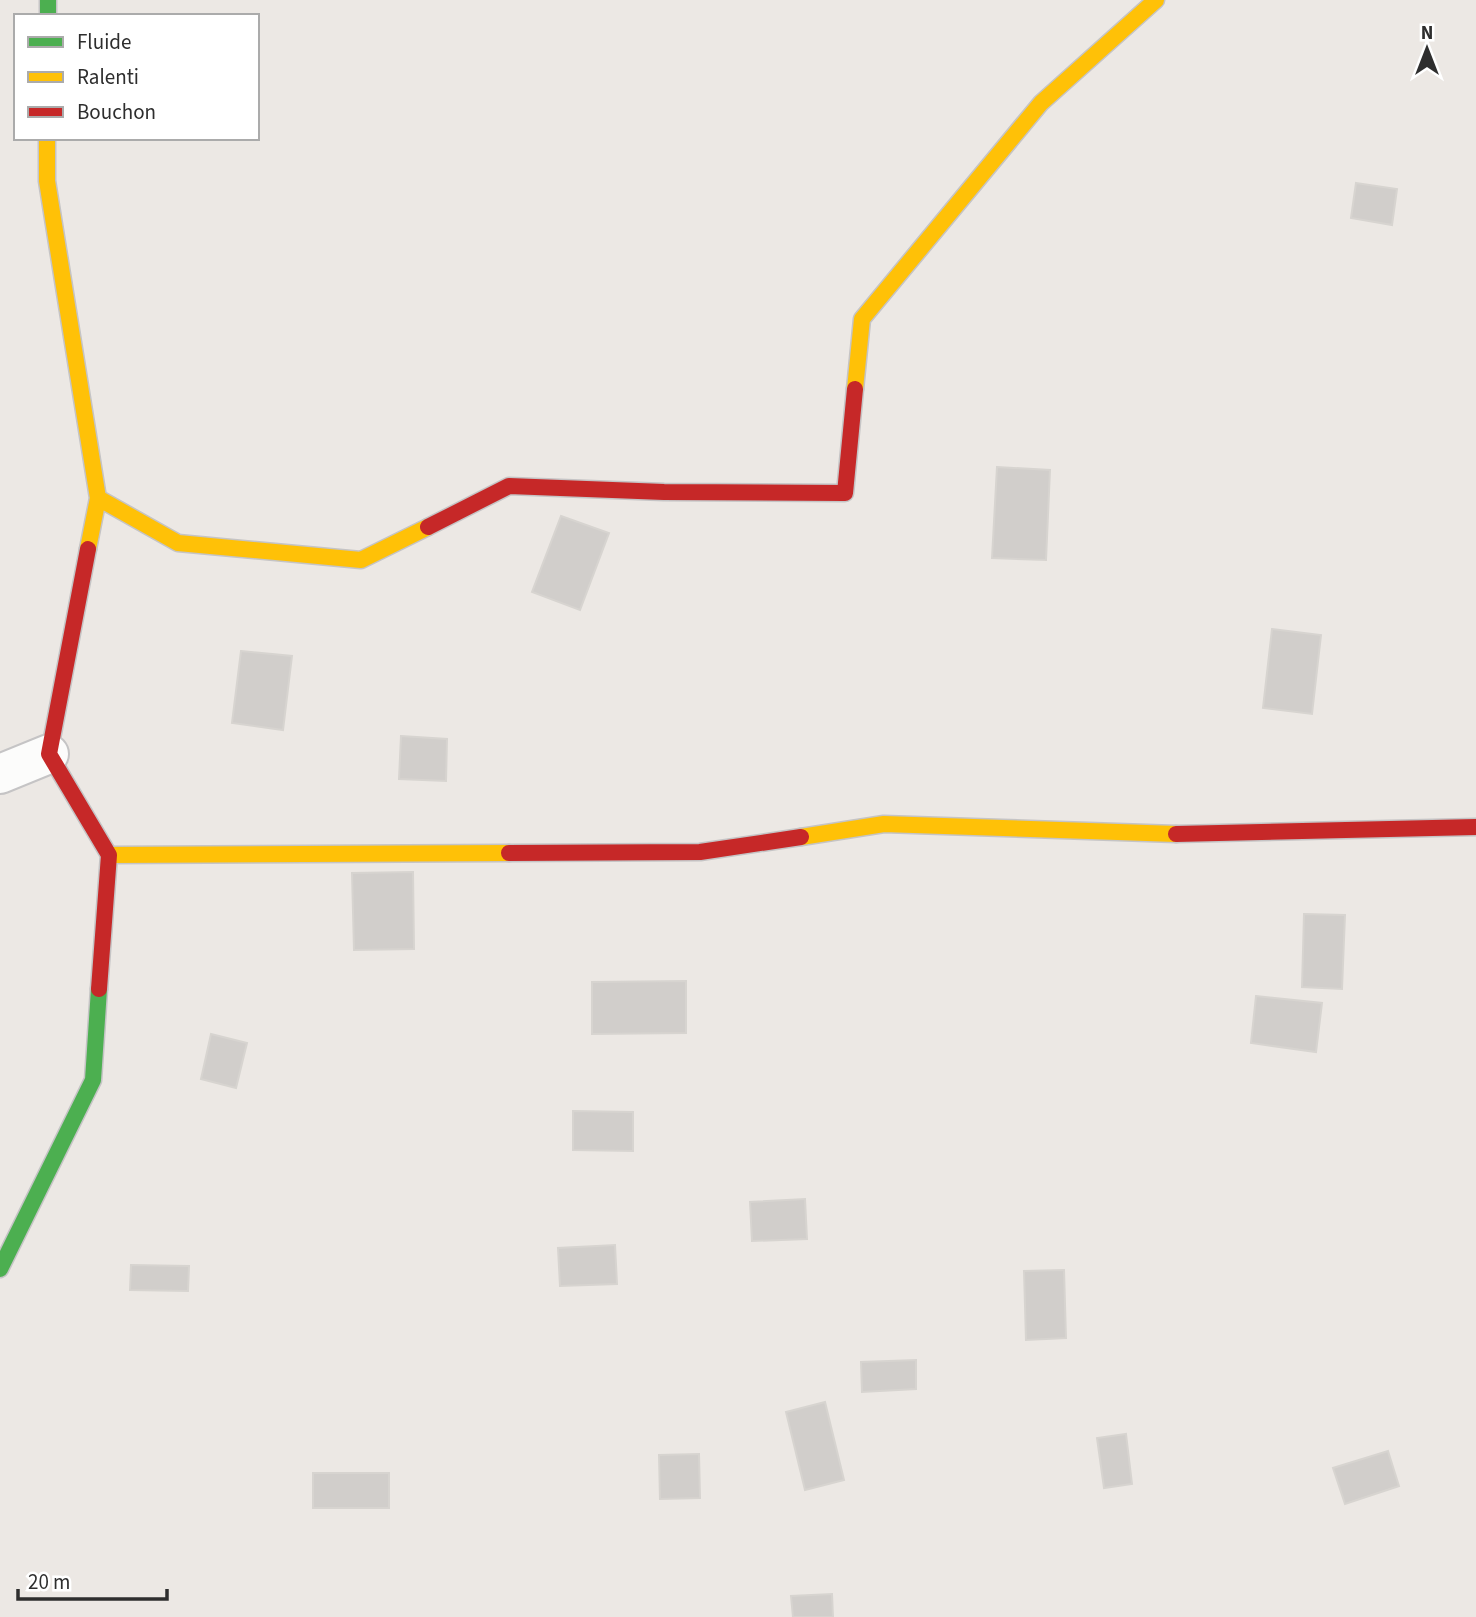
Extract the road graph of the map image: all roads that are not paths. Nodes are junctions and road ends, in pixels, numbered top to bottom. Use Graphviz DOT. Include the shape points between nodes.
graph roads {
  1 [pos="1156,0"];
  2 [pos="47,140"];
  3 [pos="98,498"];
  4 [pos="48,754"];
  5 [pos="0,774"];
  6 [pos="1476,827"];
  7 [pos="109,855"];
  8 [pos="0,1269"];
  1 -- 3 [label="street" via="1041,103 862,319 845,493 509,486 361,560 178,543"];
  2 -- 3 [label="street" via="47,181"];
  3 -- 4 [label="street"];
  4 -- 5 [label="street"];
  4 -- 7 [label="street"];
  6 -- 7 [label="street" via="1184,834 884,824 700,852"];
  7 -- 8 [label="street" via="93,1080"];
}
